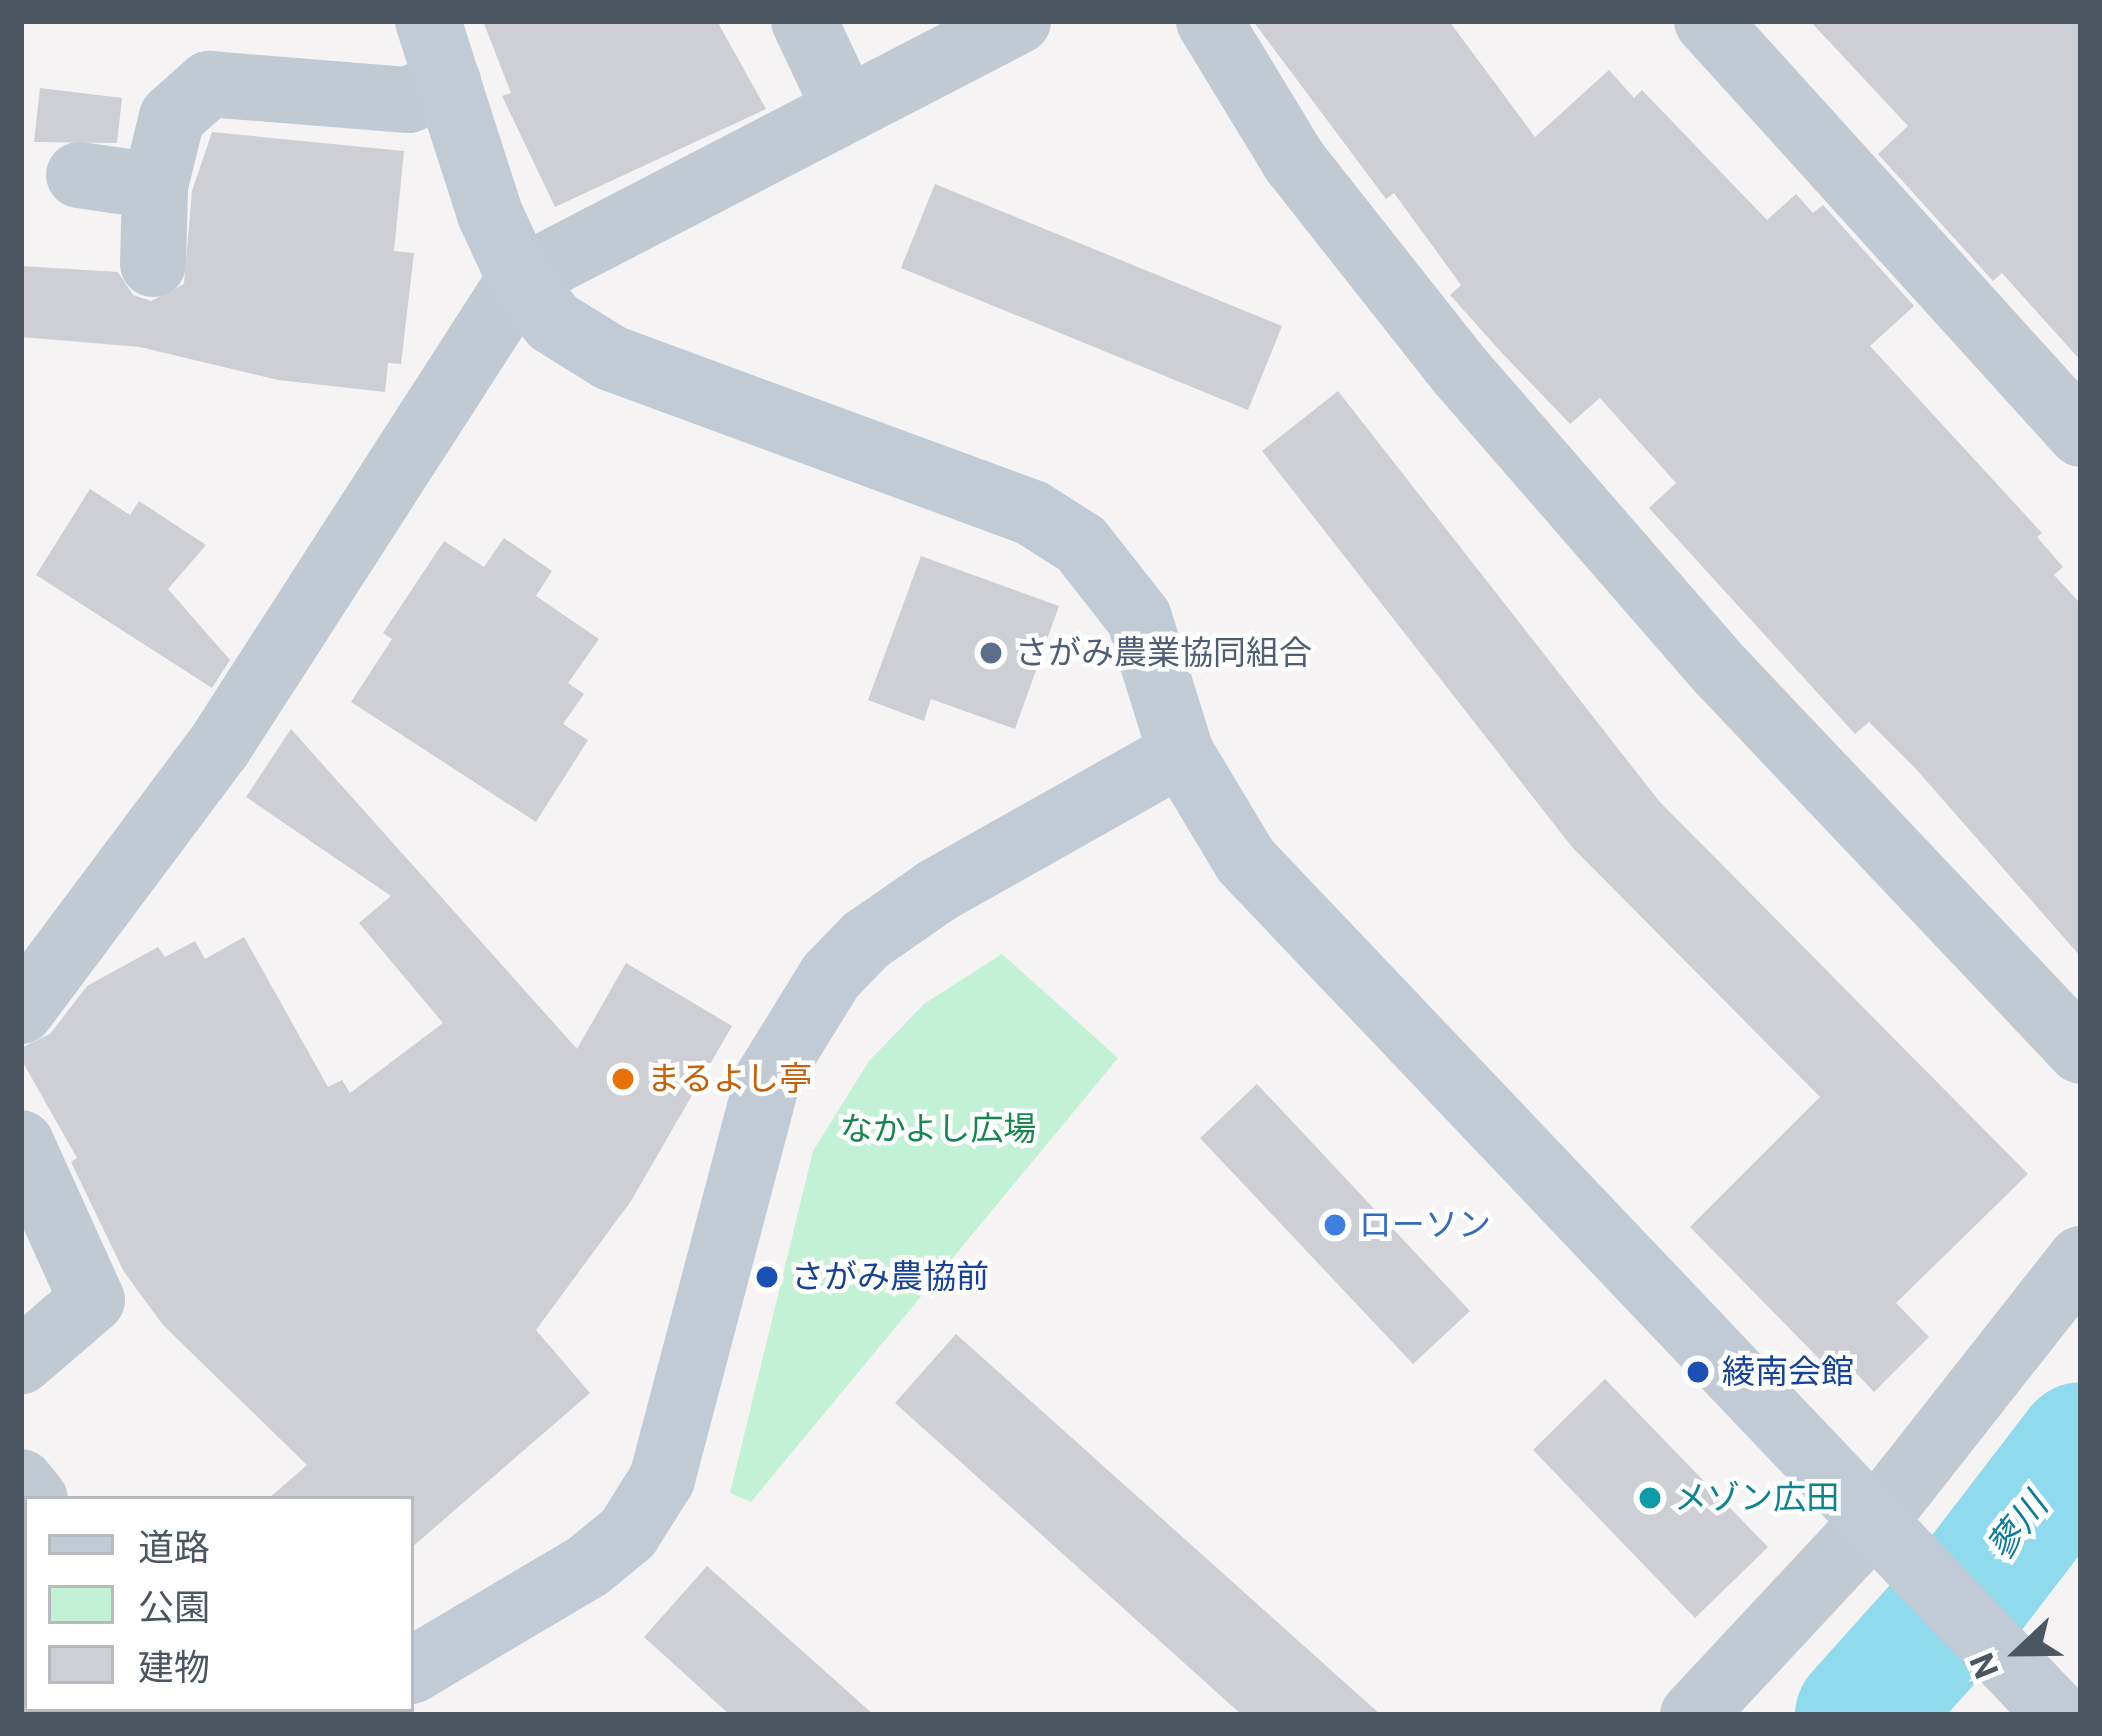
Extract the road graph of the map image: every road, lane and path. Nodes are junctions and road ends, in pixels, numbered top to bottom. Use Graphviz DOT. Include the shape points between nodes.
graph roads {
  1 [pos="804,21"];
  2 [pos="1018,21"];
  3 [pos="1209,21"];
  4 [pos="1706,21"];
  5 [pos="438,51"];
  6 [pos="845,109"];
  7 [pos="79,175"];
  8 [pos="155,186"];
  9 [pos="153,263"];
  10 [pos="520,279"];
  11 [pos="2081,434"];
  12 [pos="1181,753"];
  13 [pos="21,1011"];
  14 [pos="2081,1051"];
  15 [pos="21,1143"];
  16 [pos="2081,1259"];
  17 [pos="21,1361"];
  18 [pos="1888,1530"];
  19 [pos="414,1669"];
  20 [pos="2048,1703"];
  21 [pos="1693,1715"];
  1 -- 6 [label="street"];
  2 -- 6 [label="street"];
  3 -- 14 [label="street" via="1294,161 1460,371 1721,671"];
  4 -- 11 [label="street"];
  5 -- 8 [label="street" via="408,100 209,84 172,117"];
  5 -- 10 [label="street" via="490,214"];
  6 -- 10 [label="street"];
  7 -- 8 [label="street"];
  8 -- 9 [label="street"];
  10 -- 12 [label="street" via="553,322 611,358 1031,513 1081,544 1139,618"];
  10 -- 13 [label="street" via="231,729"];
  12 -- 18 [label="street" via="1246,861"];
  12 -- 19 [label="street" via="938,890 866,940 831,976 769,1078 662,1479 628,1532 588,1566"];
  15 -- 17 [label="street" via="92,1300"];
  16 -- 18 [label="street"];
  18 -- 20 [label="street"];
  18 -- 21 [label="street"];
}
